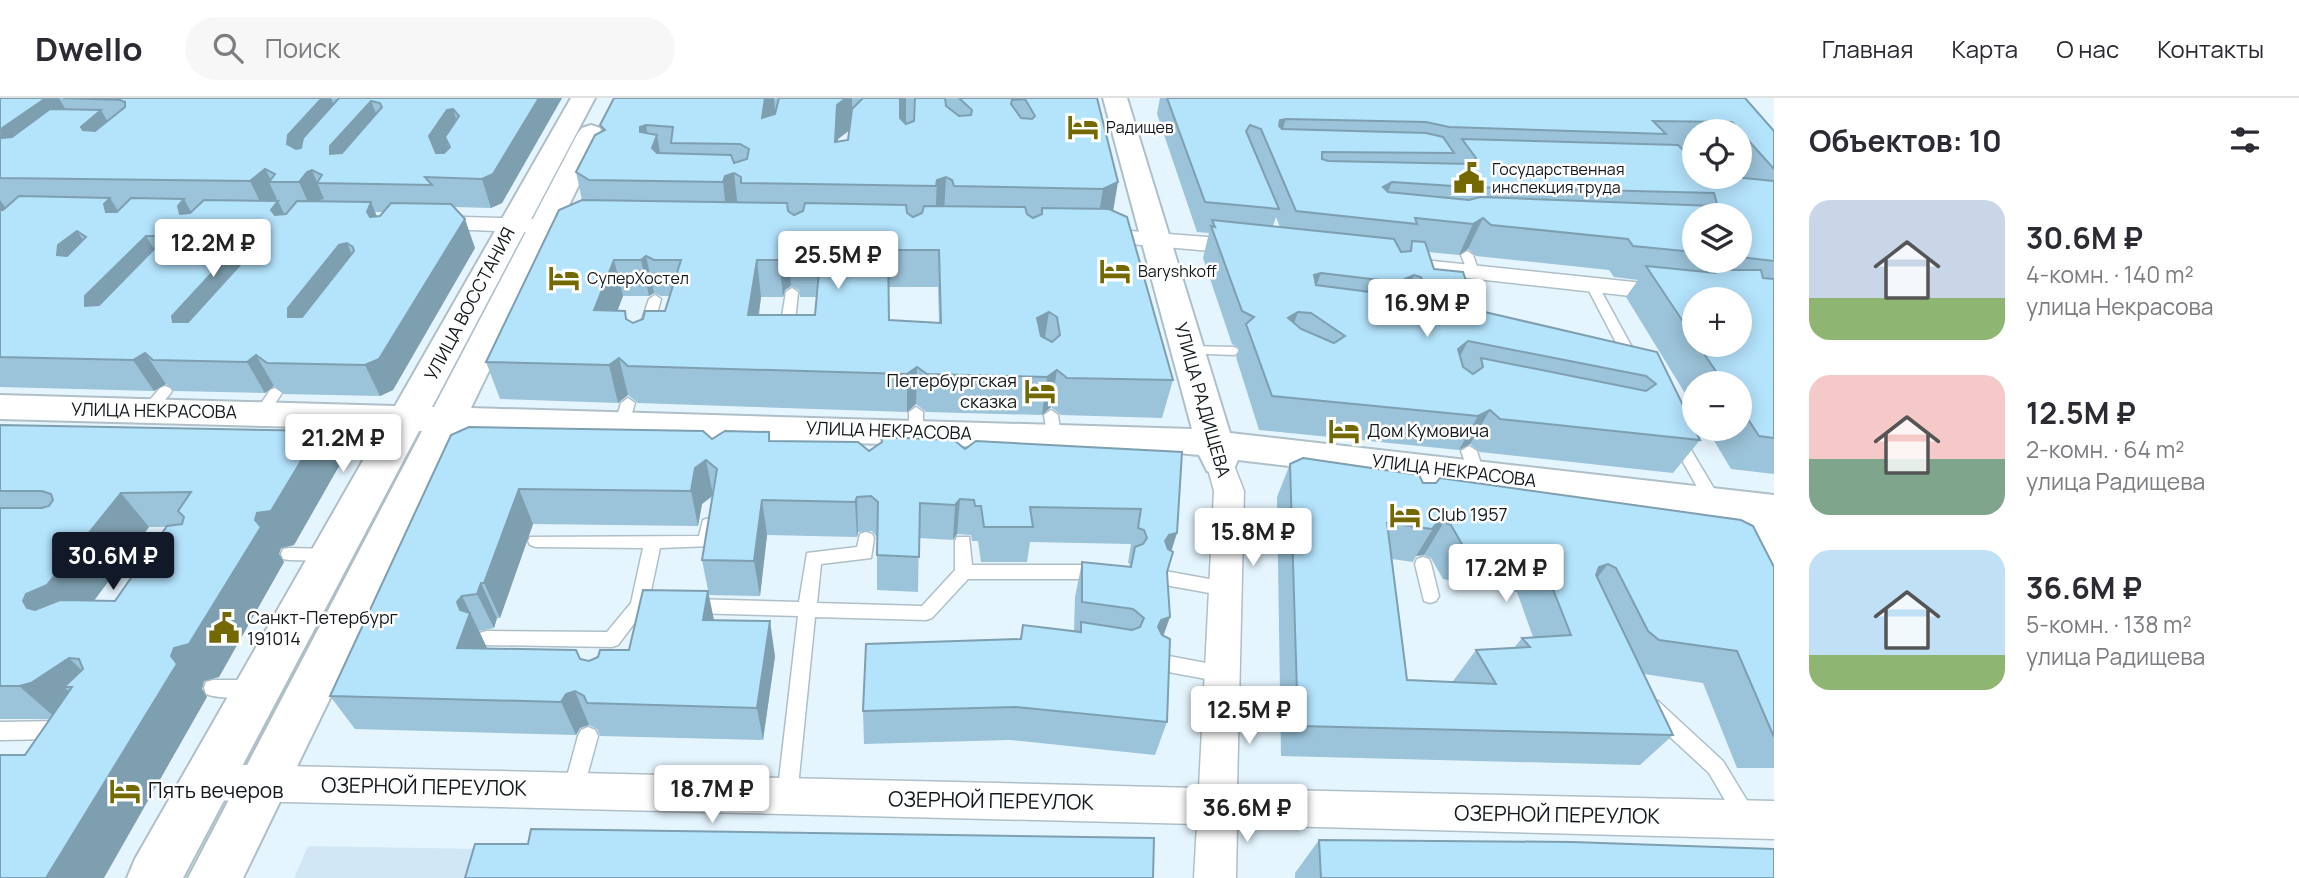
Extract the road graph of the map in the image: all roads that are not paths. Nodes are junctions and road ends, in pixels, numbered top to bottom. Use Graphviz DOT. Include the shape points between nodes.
graph roads {
  1 [pos="583,98"];
  2 [pos="610,98"];
  3 [pos="1109,99"];
  4 [pos="409,223"];
  5 [pos="528,225"];
  6 [pos="592,227"];
  7 [pos="1068,235"];
  8 [pos="1156,239"];
  9 [pos="1266,250"];
  10 [pos="1383,266"];
  11 [pos="1592,285"];
  12 [pos="792,292"];
  13 [pos="1682,294"];
  14 [pos="655,299"];
  15 [pos="788,322"];
  16 [pos="643,345"];
  17 [pos="1188,350"];
  18 [pos="1234,351"];
  19 [pos="1642,378"];
  20 [pos="0,407"];
  21 [pos="1669,424"];
  22 [pos="0,428"];
  23 [pos="423,428"];
  24 [pos="1217,452"];
  25 [pos="713,504"];
  26 [pos="1753,521"];
  27 [pos="866,537"];
  28 [pos="536,541"];
  29 [pos="963,541"];
  30 [pos="653,542"];
  31 [pos="289,554"];
  32 [pos="332,555"];
  33 [pos="1423,564"];
  34 [pos="964,572"];
  35 [pos="1114,572"];
  36 [pos="1165,578"];
  37 [pos="1226,589"];
  38 [pos="1430,596"];
  39 [pos="678,606"];
  40 [pos="807,610"];
  41 [pos="486,638"];
  42 [pos="612,640"];
  43 [pos="606,662"];
  44 [pos="1158,662"];
  45 [pos="1222,674"];
  46 [pos="213,688"];
  47 [pos="259,688"];
  48 [pos="1638,696"];
  49 [pos="75,725"];
  50 [pos="0,731"];
  51 [pos="588,736"];
  52 [pos="207,782"];
  53 [pos="263,783"];
  54 [pos="573,791"];
  55 [pos="787,797"];
  56 [pos="1218,807"];
  57 [pos="1760,820"];
  58 [pos="154,878"];
  59 [pos="215,878"];
  60 [pos="1215,878"];
  1 -- 5 [label="street, УЛИЦА ВОССТАНИЯ"];
  2 -- 5 [label="street, УЛИЦА ВОССТАНИЯ" via="582,164"];
  3 -- 8 [label="street, УЛИЦА РАДИЩЕВА"];
  4 -- 5 [label="street"];
  5 -- 6 [label="street"];
  5 -- 23 [label="street, УЛИЦА ВОССТАНИЯ"];
  7 -- 8 [label="street"];
  8 -- 9 [label="street"];
  8 -- 17 [label="street, УЛИЦА РАДИЩЕВА"];
  10 -- 11 [label="street" via="1470,264"];
  11 -- 13 [label="street"];
  11 -- 19 [label="lane"];
  12 -- 15 [label="lane"];
  14 -- 16 [label="lane"];
  17 -- 18 [label="lane"];
  17 -- 24 [label="street, УЛИЦА РАДИЩЕВА"];
  20 -- 23 [label="street, УЛИЦА НЕКРАСОВА" via="157,401 268,403"];
  21 -- 26 [label="lane"];
  22 -- 23 [label="street, УЛИЦА НЕКРАСОВА"];
  23 -- 24 [label="street, УЛИЦА НЕКРАСОВА"];
  23 -- 24 [label="street, УЛИЦА НЕКРАСОВА" via="625,413 1053,425"];
  23 -- 32 [label="street, УЛИЦА ВОССТАНИЯ"];
  23 -- 53 [label="street, УЛИЦА ВОССТАНИЯ"];
  24 -- 26 [label="street, УЛИЦА НЕКРАСОВА"];
  24 -- 26 [label="street, УЛИЦА НЕКРАСОВА" via="1472,462"];
  24 -- 37 [label="street, УЛИЦА РАДИЩЕВА" via="1229,491"];
  25 -- 30 [label="lane" via="706,542"];
  27 -- 40 [label="lane" via="865,553 813,558"];
  28 -- 30 [label="lane"];
  29 -- 34 [label="lane"];
  30 -- 42 [label="lane" via="645,605"];
  31 -- 32 [label="lane"];
  32 -- 47 [label="street, УЛИЦА ВОССТАНИЯ"];
  33 -- 38 [label="lane"];
  34 -- 35 [label="lane"];
  34 -- 40 [label="lane" via="926,613"];
  36 -- 37 [label="lane"];
  37 -- 45 [label="street, УЛИЦА РАДИЩЕВА"];
  39 -- 40 [label="lane"];
  40 -- 55 [label="lane"];
  41 -- 42 [label="lane"];
  42 -- 43 [label="lane"];
  44 -- 45 [label="lane"];
  45 -- 56 [label="street, УЛИЦА РАДИЩЕВА"];
  46 -- 47 [label="lane"];
  47 -- 52 [label="street, УЛИЦА ВОССТАНИЯ"];
  48 -- 57 [label="lane" via="1716,767"];
  49 -- 50 [label="lane" via="53,732"];
  51 -- 54 [label="lane"];
  52 -- 53 [label="street, ОЗЕРНОЙ ПЕРЕУЛОК"];
  52 -- 58 [label="street, УЛИЦА ВОССТАНИЯ"];
  53 -- 54 [label="street, ОЗЕРНОЙ ПЕРЕУЛОК"];
  53 -- 59 [label="street, УЛИЦА ВОССТАНИЯ"];
  54 -- 55 [label="street, ОЗЕРНОЙ ПЕРЕУЛОК"];
  55 -- 56 [label="street, ОЗЕРНОЙ ПЕРЕУЛОК"];
  56 -- 57 [label="street, ОЗЕРНОЙ ПЕРЕУЛОК"];
  56 -- 60 [label="street, УЛИЦА РАДИЩЕВА"];
}
